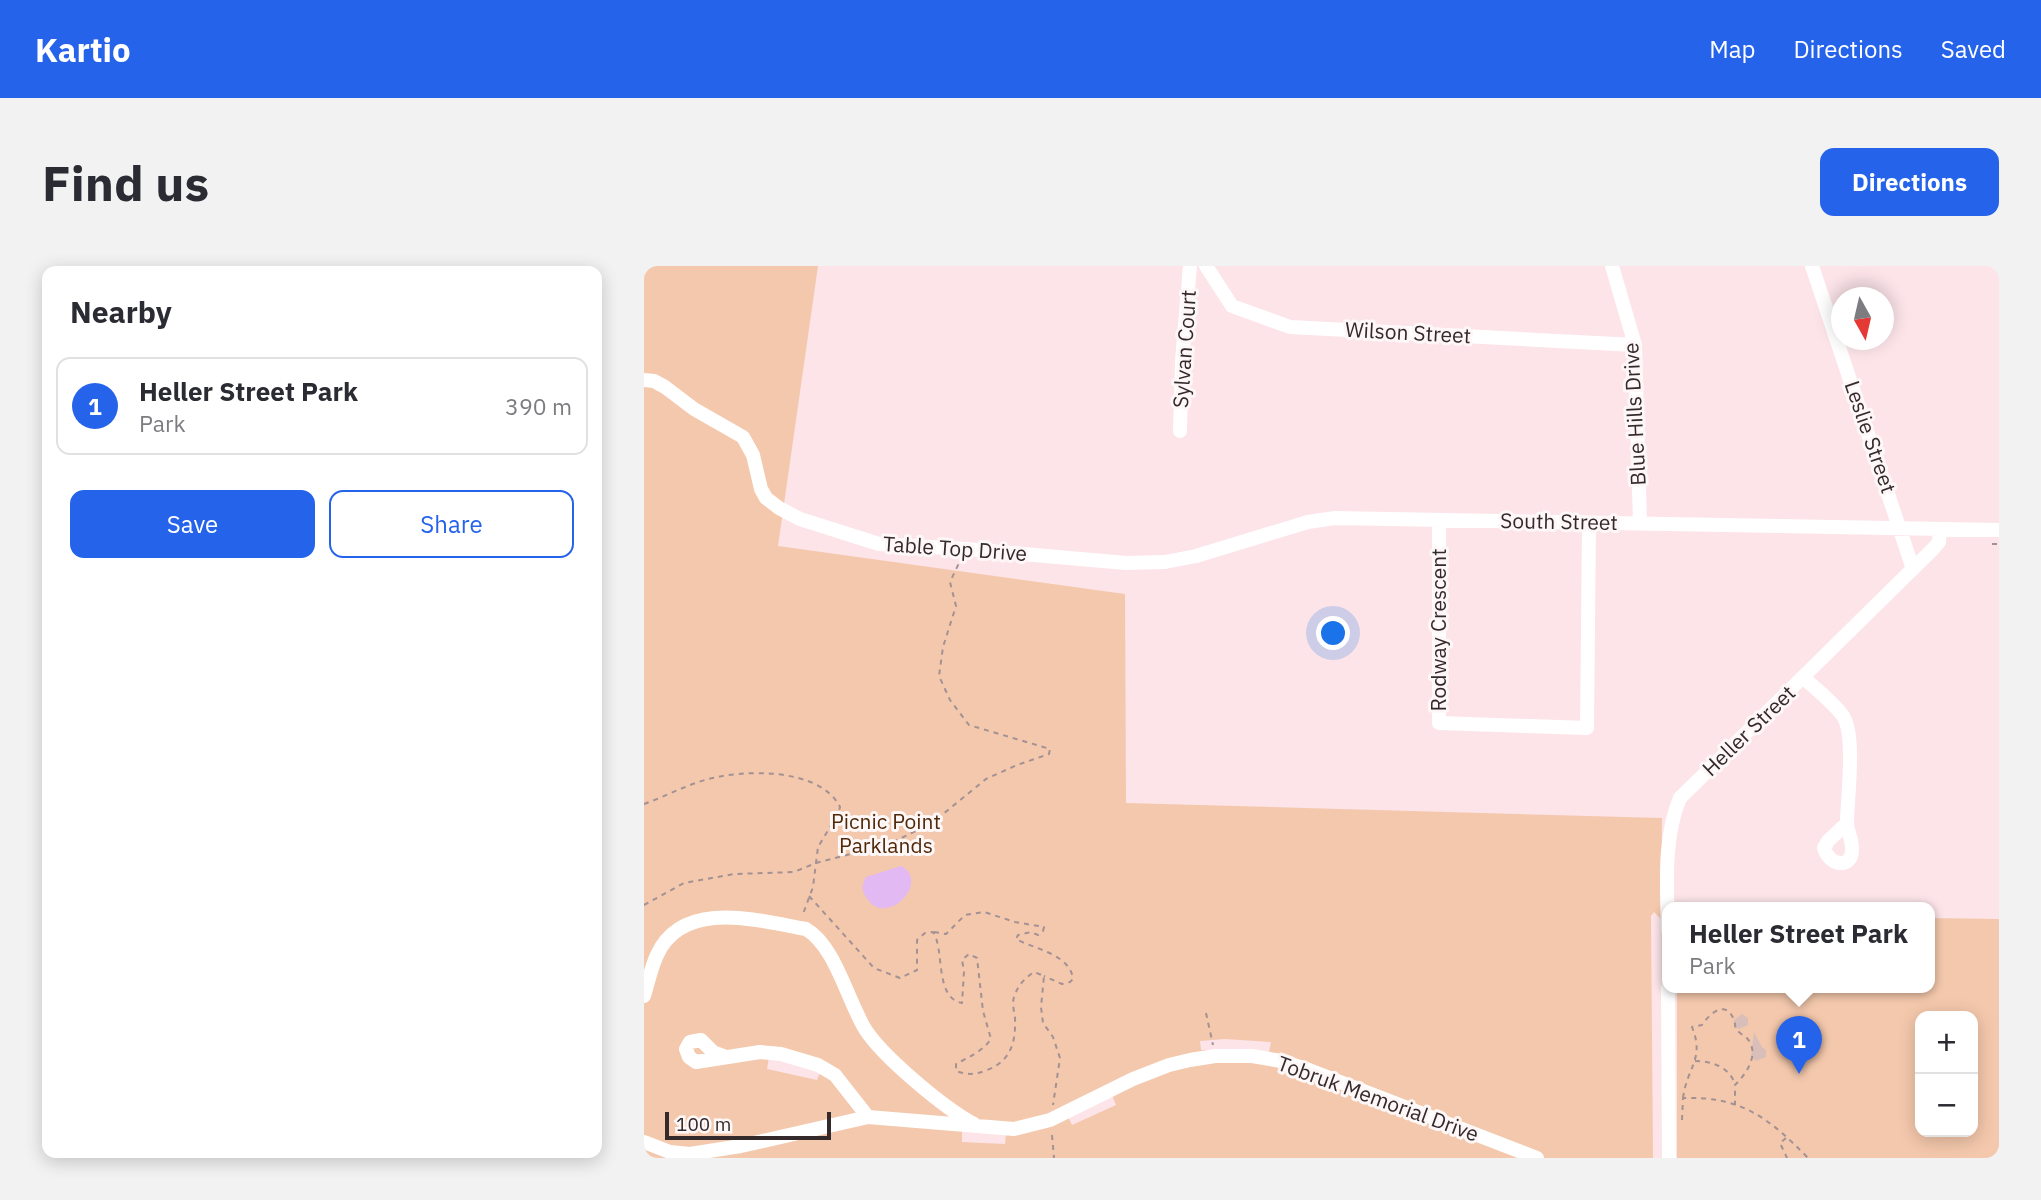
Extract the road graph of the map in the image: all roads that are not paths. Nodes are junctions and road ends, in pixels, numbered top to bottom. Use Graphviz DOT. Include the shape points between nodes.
graph roads {
  1 [pos="1190,266"];
  2 [pos="1206,266"];
  3 [pos="1612,266"];
  4 [pos="1812,266"];
  5 [pos="1635,345"];
  6 [pos="644,380"];
  7 [pos="1180,431"];
  8 [pos="1439,521"];
  9 [pos="1640,523"];
  10 [pos="1589,524"];
  11 [pos="1900,529"];
  12 [pos="1940,529"];
  13 [pos="1999,530"];
  14 [pos="1126,563"];
  15 [pos="1913,569"];
  16 [pos="1804,678"];
  17 [pos="1847,823"];
  18 [pos="1668,902"];
  19 [pos="1668,993"];
  20 [pos="644,996"];
  21 [pos="726,1057"];
  22 [pos="868,1117"];
  23 [pos="978,1126"];
  24 [pos="644,1143"];
  25 [pos="1537,1158"];
  26 [pos="1670,1158"];
  1 -- 7 [label="street, Sylvan Court"];
  2 -- 5 [label="street, Wilson Street" via="1232,306 1290,327"];
  3 -- 5 [label="street, Blue Hills Drive"];
  4 -- 11 [label="street, Leslie Street"];
  5 -- 9 [label="street, Blue Hills Drive"];
  6 -- 14 [label="street, Table Top Drive" via="665,387 743,437 754,455 766,498 800,519 879,544"];
  8 -- 10 [label="street, South Street"];
  8 -- 10 [label="street, Rodway Crescent" via="1439,723 1587,728"];
  8 -- 14 [label="street, South Street" via="1335,518 1196,556"];
  9 -- 10 [label="street, South Street"];
  9 -- 11 [label="street, South Street"];
  11 -- 12 [label="street, South Street"];
  11 -- 15 [label="street"];
  12 -- 13 [label="street, South Street"];
  12 -- 15 [label="street, Heller Street" via="1939,542"];
  15 -- 16 [label="street, Heller Street"];
  16 -- 17 [label="street" via="1844,717 1849,733"];
  16 -- 18 [label="street, Heller Street" via="1680,798 1669,835"];
  19 -- 26 [label="street"];
  20 -- 23 [label="street, Tobruk Memorial Drive" via="658,954 669,938 688,925 726,917 806,929 828,950 879,1047 957,1115"];
  21 -- 22 [label="street" via="760,1052 818,1065 835,1075"];
  22 -- 23 [label="street, Tobruk Memorial Drive"];
  22 -- 24 [label="street, Tobruk Memorial Drive" via="690,1154"];
  23 -- 25 [label="street, Tobruk Memorial Drive" via="1014,1129 1049,1120 1169,1065 1214,1056 1252,1056 1281,1061"];
}
